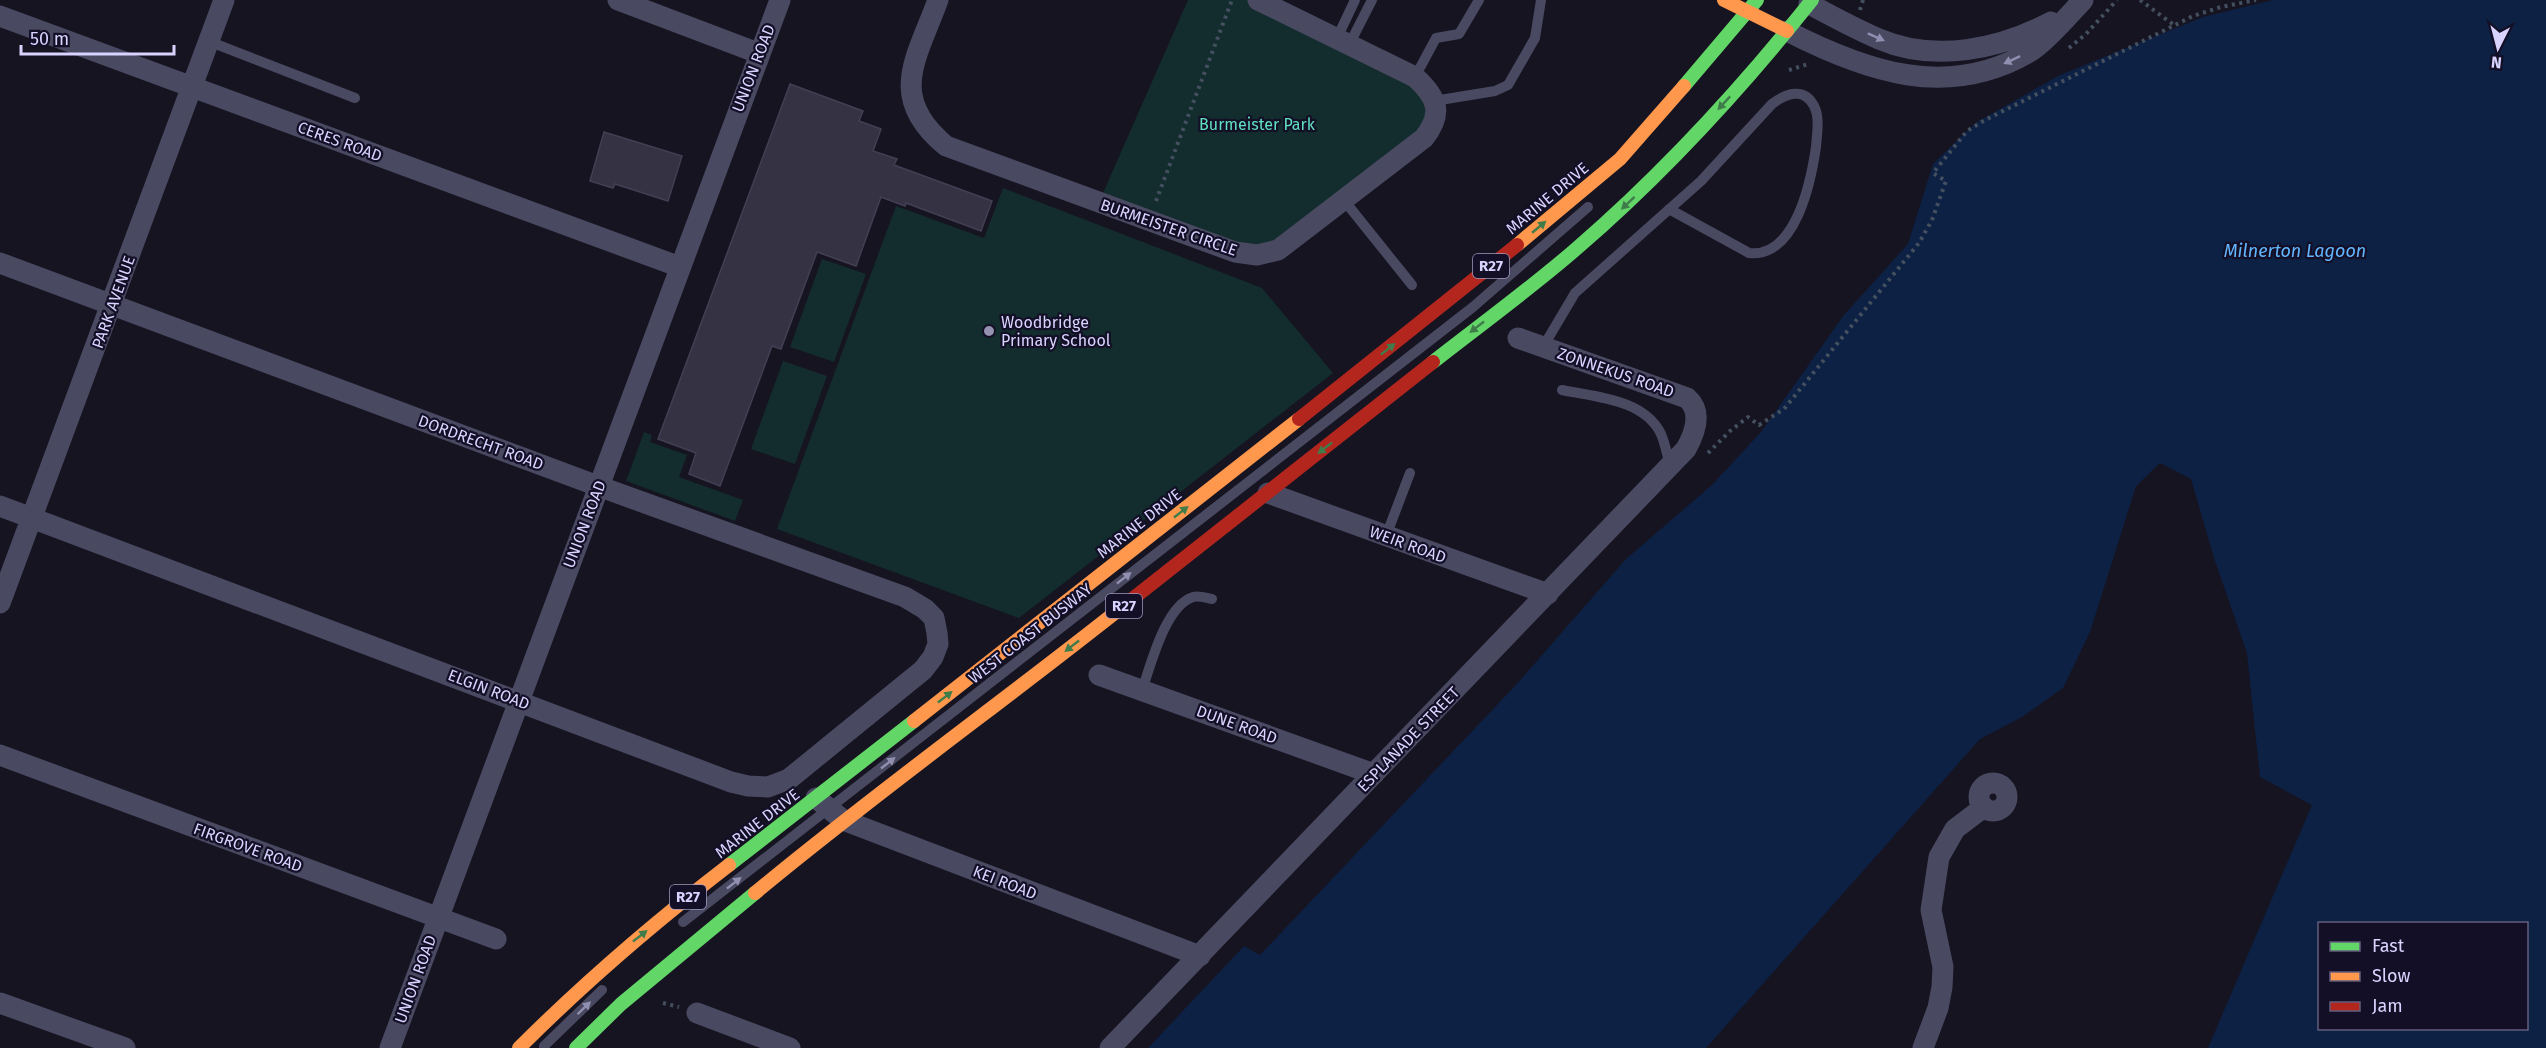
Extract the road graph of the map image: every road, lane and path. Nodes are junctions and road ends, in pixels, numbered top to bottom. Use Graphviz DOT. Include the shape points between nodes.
graph roads {
  1 [pos="224,0"];
  2 [pos="618,0"];
  3 [pos="780,0"];
  4 [pos="938,0"];
  5 [pos="1232,0"];
  6 [pos="1258,0"];
  7 [pos="1355,0"];
  8 [pos="1372,0"];
  9 [pos="1479,0"];
  10 [pos="1541,0"];
  11 [pos="1724,0"];
  12 [pos="1863,0"];
  13 [pos="2140,0"];
  14 [pos="2256,0"];
  15 [pos="1808,1"];
  16 [pos="1752,5"];
  17 [pos="2078,5"];
  18 [pos="1862,8"];
  19 [pos="0,16"];
  20 [pos="2175,26"];
  21 [pos="1787,31"];
  22 [pos="208,41"];
  23 [pos="1343,42"];
  24 [pos="759,52"];
  25 [pos="1814,61"];
  26 [pos="1784,72"];
  27 [pos="1415,77"];
  28 [pos="191,86"];
  29 [pos="355,98"];
  30 [pos="1434,101"];
  31 [pos="1637,142"];
  32 [pos="1620,176"];
  33 [pos="1598,198"];
  34 [pos="1343,199"];
  35 [pos="1669,209"];
  36 [pos="1149,221"];
  37 [pos="0,263"];
  38 [pos="680,267"];
  39 [pos="1412,285"];
  40 [pos="112,304"];
  41 [pos="1518,338"];
  42 [pos="1543,347"];
  43 [pos="1562,390"];
  44 [pos="1696,423"];
  45 [pos="1705,457"];
  46 [pos="1670,465"];
  47 [pos="1410,473"];
  48 [pos="598,486"];
  49 [pos="1268,493"];
  50 [pos="0,506"];
  51 [pos="33,518"];
  52 [pos="1386,536"];
  53 [pos="1548,594"];
  54 [pos="1212,599"];
  55 [pos="0,603"];
  56 [pos="938,644"];
  57 [pos="1099,675"];
  58 [pos="1142,690"];
  59 [pos="518,700"];
  60 [pos="0,754"];
  61 [pos="1374,774"];
  62 [pos="1984,807"];
  63 [pos="829,809"];
  64 [pos="437,917"];
  65 [pos="670,932"];
  66 [pos="496,939"];
  67 [pos="1200,956"];
  68 [pos="608,984"];
  69 [pos="658,1002"];
  70 [pos="0,1003"];
  71 [pos="697,1013"];
  72 [pos="124,1048"];
  73 [pos="390,1048"];
  74 [pos="519,1048"];
  75 [pos="542,1048"];
  76 [pos="576,1048"];
  77 [pos="790,1048"];
  78 [pos="1110,1048"];
  79 [pos="1923,1048"];
  1 -- 22 [label="street, PARK AVENUE"];
  2 -- 24 [label="street"];
  3 -- 24 [label="street, UNION ROAD"];
  4 -- 36 [label="street, BURMEISTER CIRCLE" via="911,73 910,93 928,131 946,146"];
  5 -- 36 [label="path"];
  6 -- 23 [label="street"];
  7 -- 23 [label="lane"];
  8 -- 23 [label="lane"];
  9 -- 27 [label="lane" via="1459,33 1436,38"];
  10 -- 30 [label="lane" via="1535,38 1508,85 1495,91"];
  11 -- 16 [label="main road"];
  12 -- 18 [label="path"];
  13 -- 20 [label="path"];
  14 -- 20 [label="path" via="2205,11"];
  15 -- 17 [label="street, one-way" via="1880,40 1937,51 1995,46 2028,34"];
  15 -- 21 [label="main road, MARINE DRIVE / R27"];
  16 -- 21 [label="main road"];
  16 -- 31 [label="main road, MARINE DRIVE / R27"];
  17 -- 21 [label="street, one-way" via="2032,51 1966,76 1934,79 1868,68"];
  19 -- 28 [label="street, CERES ROAD"];
  20 -- 45 [label="path" via="1967,131 1933,173 1946,181 1926,233 1846,334 1784,409 1758,425 1748,417"];
  21 -- 49 [label="main road, MARINE DRIVE / R27, one-way" via="1745,80 1608,221"];
  22 -- 28 [label="street, PARK AVENUE"];
  22 -- 29 [label="lane"];
  23 -- 27 [label="street"];
  24 -- 38 [label="street, UNION ROAD"];
  25 -- 26 [label="path"];
  27 -- 30 [label="street"];
  28 -- 38 [label="street, CERES ROAD"];
  28 -- 40 [label="street, PARK AVENUE"];
  30 -- 34 [label="street, BURMEISTER CIRCLE" via="1435,120 1424,138"];
  31 -- 32 [label="lane"];
  63 -- 31 [label="main road, MARINE DRIVE / R27, one-way" via="1456,296"];
  63 -- 33 [label="lane, WEST COAST BUSWAY, one-way" via="1473,307"];
  34 -- 36 [label="street, BURMEISTER CIRCLE" via="1278,250 1257,255 1235,252"];
  34 -- 39 [label="lane"];
  35 -- 35 [label="lane" via="1784,95 1805,95 1814,104 1818,134 1809,186 1796,220 1773,248 1761,254 1749,253"];
  35 -- 42 [label="lane" via="1575,293"];
  37 -- 40 [label="street, DORDRECHT ROAD"];
  38 -- 48 [label="street, UNION ROAD"];
  40 -- 48 [label="street, DORDRECHT ROAD"];
  40 -- 51 [label="street, PARK AVENUE"];
  41 -- 42 [label="street, ZONNEKUS ROAD"];
  42 -- 44 [label="street, ZONNEKUS ROAD" via="1679,393 1693,403"];
  43 -- 46 [label="lane" via="1617,401 1642,413 1661,435"];
  44 -- 46 [label="street, ESPLANADE STREET" via="1686,449"];
  46 -- 53 [label="street, ESPLANADE STREET"];
  47 -- 52 [label="lane"];
  48 -- 56 [label="street, DORDRECHT ROAD" via="916,602 934,618"];
  48 -- 59 [label="street, UNION ROAD"];
  49 -- 52 [label="street, WEIR ROAD"];
  49 -- 63 [label="main road, MARINE DRIVE / R27, one-way" via="994,708"];
  50 -- 51 [label="street, ELGIN ROAD"];
  51 -- 55 [label="street, PARK AVENUE"];
  51 -- 59 [label="street, ELGIN ROAD"];
  52 -- 53 [label="street, WEIR ROAD"];
  53 -- 61 [label="street, ESPLANADE STREET"];
  54 -- 58 [label="lane" via="1191,598 1173,615"];
  56 -- 59 [label="street, ELGIN ROAD" via="933,657 908,684 797,773 768,787 731,782"];
  57 -- 58 [label="street, DUNE ROAD"];
  58 -- 61 [label="street, DUNE ROAD"];
  59 -- 64 [label="street, UNION ROAD"];
  60 -- 64 [label="street, FIRGROVE ROAD"];
  61 -- 67 [label="street, ESPLANADE STREET"];
  62 -- 79 [label="street" via="1955,829 1944,845 1936,872 1931,910 1942,987"];
  65 -- 63 [label="lane, WEST COAST BUSWAY, one-way"];
  63 -- 67 [label="street, KEI ROAD"];
  74 -- 63 [label="main road, MARINE DRIVE / R27, one-way" via="555,1010 632,942 748,849"];
  63 -- 76 [label="main road, MARINE DRIVE / R27"];
  64 -- 66 [label="street, FIRGROVE ROAD"];
  64 -- 73 [label="street, UNION ROAD"];
  67 -- 78 [label="street, ESPLANADE STREET"];
  75 -- 68 [label="lane, one-way"];
  69 -- 71 [label="path"];
  70 -- 72 [label="street"];
  71 -- 77 [label="street"];
}
